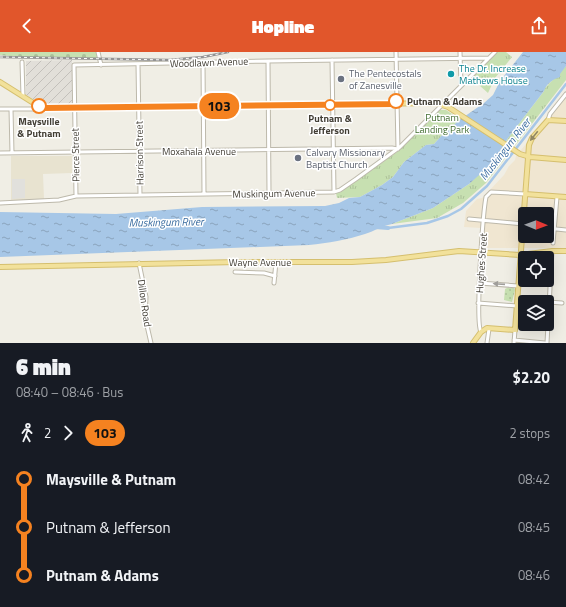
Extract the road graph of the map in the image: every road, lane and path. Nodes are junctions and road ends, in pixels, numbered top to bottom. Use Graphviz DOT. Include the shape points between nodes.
graph roads {
  1 [pos="98,52"];
  2 [pos="396,52"];
  3 [pos="460,52"];
  4 [pos="495,52"];
  5 [pos="460,58"];
  6 [pos="489,58"];
  7 [pos="332,60"];
  8 [pos="396,60"];
  9 [pos="268,61"];
  10 [pos="22,62"];
  11 [pos="203,63"];
  12 [pos="138,64"];
  13 [pos="74,65"];
  14 [pos="101,65"];
  15 [pos="0,82"];
  16 [pos="461,86"];
  17 [pos="566,94"];
  18 [pos="23,96"];
  19 [pos="396,104"];
  20 [pos="332,105"];
  21 [pos="442,105"];
  22 [pos="204,106"];
  23 [pos="268,106"];
  24 [pos="138,107"];
  25 [pos="43,108"];
  26 [pos="75,108"];
  27 [pos="0,109"];
  28 [pos="11,109"];
  29 [pos="548,120"];
  30 [pos="566,121"];
  31 [pos="333,149"];
  32 [pos="398,149"];
  33 [pos="269,150"];
  34 [pos="204,151"];
  35 [pos="75,152"];
  36 [pos="139,152"];
  37 [pos="0,153"];
  38 [pos="12,153"];
  39 [pos="527,156"];
  40 [pos="566,160"];
  41 [pos="334,192"];
  42 [pos="269,193"];
  43 [pos="140,194"];
  44 [pos="204,194"];
  45 [pos="525,194"];
  46 [pos="76,196"];
  47 [pos="556,197"];
  48 [pos="566,198"];
  49 [pos="0,203"];
  50 [pos="524,207"];
  51 [pos="470,220"];
  52 [pos="484,221"];
  53 [pos="518,225"];
  54 [pos="554,229"];
  55 [pos="566,230"];
  56 [pos="554,251"];
  57 [pos="566,251"];
  58 [pos="482,252"];
  59 [pos="518,255"];
  60 [pos="276,262"];
  61 [pos="139,263"];
  62 [pos="0,267"];
  63 [pos="235,272"];
  64 [pos="275,276"];
  65 [pos="274,283"];
  66 [pos="480,283"];
  67 [pos="518,286"];
  68 [pos="554,302"];
  69 [pos="478,303"];
  70 [pos="562,303"];
  71 [pos="517,306"];
  72 [pos="489,329"];
  73 [pos="515,330"];
  74 [pos="547,331"];
  75 [pos="481,332"];
  76 [pos="514,342"];
  77 [pos="151,343"];
  78 [pos="474,343"];
  79 [pos="488,343"];
  80 [pos="546,343"];
  1 -- 14 [label="street"];
  2 -- 8 [label="street"];
  3 -- 5 [label="street"];
  4 -- 6 [label="street, Muskingum Avenue"];
  5 -- 6 [label="street, Woodlawn Avenue"];
  5 -- 8 [label="street, Woodlawn Avenue"];
  5 -- 16 [label="street"];
  6 -- 16 [label="street, Muskingum Avenue"];
  7 -- 8 [label="street, Woodlawn Avenue"];
  7 -- 9 [label="street, Woodlawn Avenue"];
  7 -- 20 [label="street"];
  8 -- 19 [label="street"];
  9 -- 11 [label="street, Woodlawn Avenue"];
  9 -- 23 [label="street"];
  10 -- 18 [label="street"];
  11 -- 12 [label="street, Woodlawn Avenue"];
  11 -- 22 [label="street"];
  12 -- 14 [label="street, Woodlawn Avenue"];
  12 -- 24 [label="street, Harrison Street"];
  13 -- 14 [label="street, Woodlawn Avenue"];
  13 -- 26 [label="street, Pierce Street"];
  15 -- 18 [label="main road"];
  16 -- 21 [label="street, Muskingum Avenue"];
  17 -- 29 [label="street" via="549,115"];
  18 -- 25 [label="main road"];
  19 -- 20 [label="main road"];
  19 -- 21 [label="main road"];
  19 -- 32 [label="street"];
  20 -- 23 [label="main road"];
  20 -- 31 [label="street"];
  21 -- 32 [label="street, Muskingum Avenue"];
  21 -- 39 [label="main road"];
  22 -- 23 [label="main road"];
  22 -- 24 [label="main road"];
  22 -- 34 [label="street"];
  23 -- 33 [label="street"];
  24 -- 26 [label="main road"];
  24 -- 36 [label="street, Harrison Street"];
  25 -- 26 [label="main road"];
  25 -- 28 [label="street"];
  26 -- 35 [label="street, Pierce Street"];
  27 -- 28 [label="street"];
  28 -- 38 [label="street"];
  29 -- 30 [label="main road"];
  29 -- 39 [label="main road, one-way" via="530,140"];
  31 -- 32 [label="street, Moxahala Avenue"];
  31 -- 33 [label="street, Moxahala Avenue"];
  31 -- 41 [label="street"];
  32 -- 41 [label="street, Muskingum Avenue"];
  33 -- 34 [label="street, Moxahala Avenue"];
  33 -- 42 [label="street"];
  34 -- 36 [label="street, Moxahala Avenue"];
  34 -- 44 [label="street"];
  35 -- 36 [label="street, Moxahala Avenue"];
  35 -- 38 [label="street, Moxahala Avenue"];
  35 -- 46 [label="street, Pierce Street"];
  36 -- 43 [label="street, Harrison Street"];
  37 -- 38 [label="street, Moxahala Avenue"];
  39 -- 40 [label="main road"];
  39 -- 45 [label="main road"];
  41 -- 42 [label="street, Muskingum Avenue"];
  42 -- 44 [label="street, Muskingum Avenue"];
  43 -- 44 [label="street, Muskingum Avenue"];
  43 -- 46 [label="street, Muskingum Avenue"];
  45 -- 47 [label="main road"];
  45 -- 50 [label="main road"];
  45 -- 52 [label="street, Hughes Street" via="488,194"];
  46 -- 49 [label="street, Muskingum Avenue" via="59,200"];
  47 -- 48 [label="main road"];
  47 -- 54 [label="street"];
  51 -- 52 [label="street"];
  52 -- 53 [label="street"];
  52 -- 58 [label="street, Hughes Street"];
  54 -- 55 [label="street"];
  56 -- 57 [label="main road, Wayne Avenue"];
  58 -- 59 [label="main road, Wayne Avenue"];
  58 -- 60 [label="main road, Wayne Avenue" via="452,251 356,262"];
  58 -- 66 [label="street, Hughes Street"];
  60 -- 61 [label="main road, Wayne Avenue"];
  60 -- 64 [label="street"];
  61 -- 62 [label="main road, Wayne Avenue"];
  61 -- 77 [label="street, Dillon Road" via="146,297 145,317"];
  63 -- 64 [label="street"];
  64 -- 65 [label="street"];
  67 -- 66 [label="street, one-way"];
  66 -- 69 [label="street, Hughes Street"];
  67 -- 71 [label="main road"];
  68 -- 70 [label="street"];
  69 -- 71 [label="street"];
  69 -- 75 [label="street, Hughes Street"];
  71 -- 73 [label="main road"];
  72 -- 73 [label="main road"];
  72 -- 75 [label="main road"];
  72 -- 79 [label="street"];
  73 -- 76 [label="street"];
  74 -- 80 [label="street"];
  75 -- 78 [label="main road"];
  76 -- 80 [label="street"];
}
